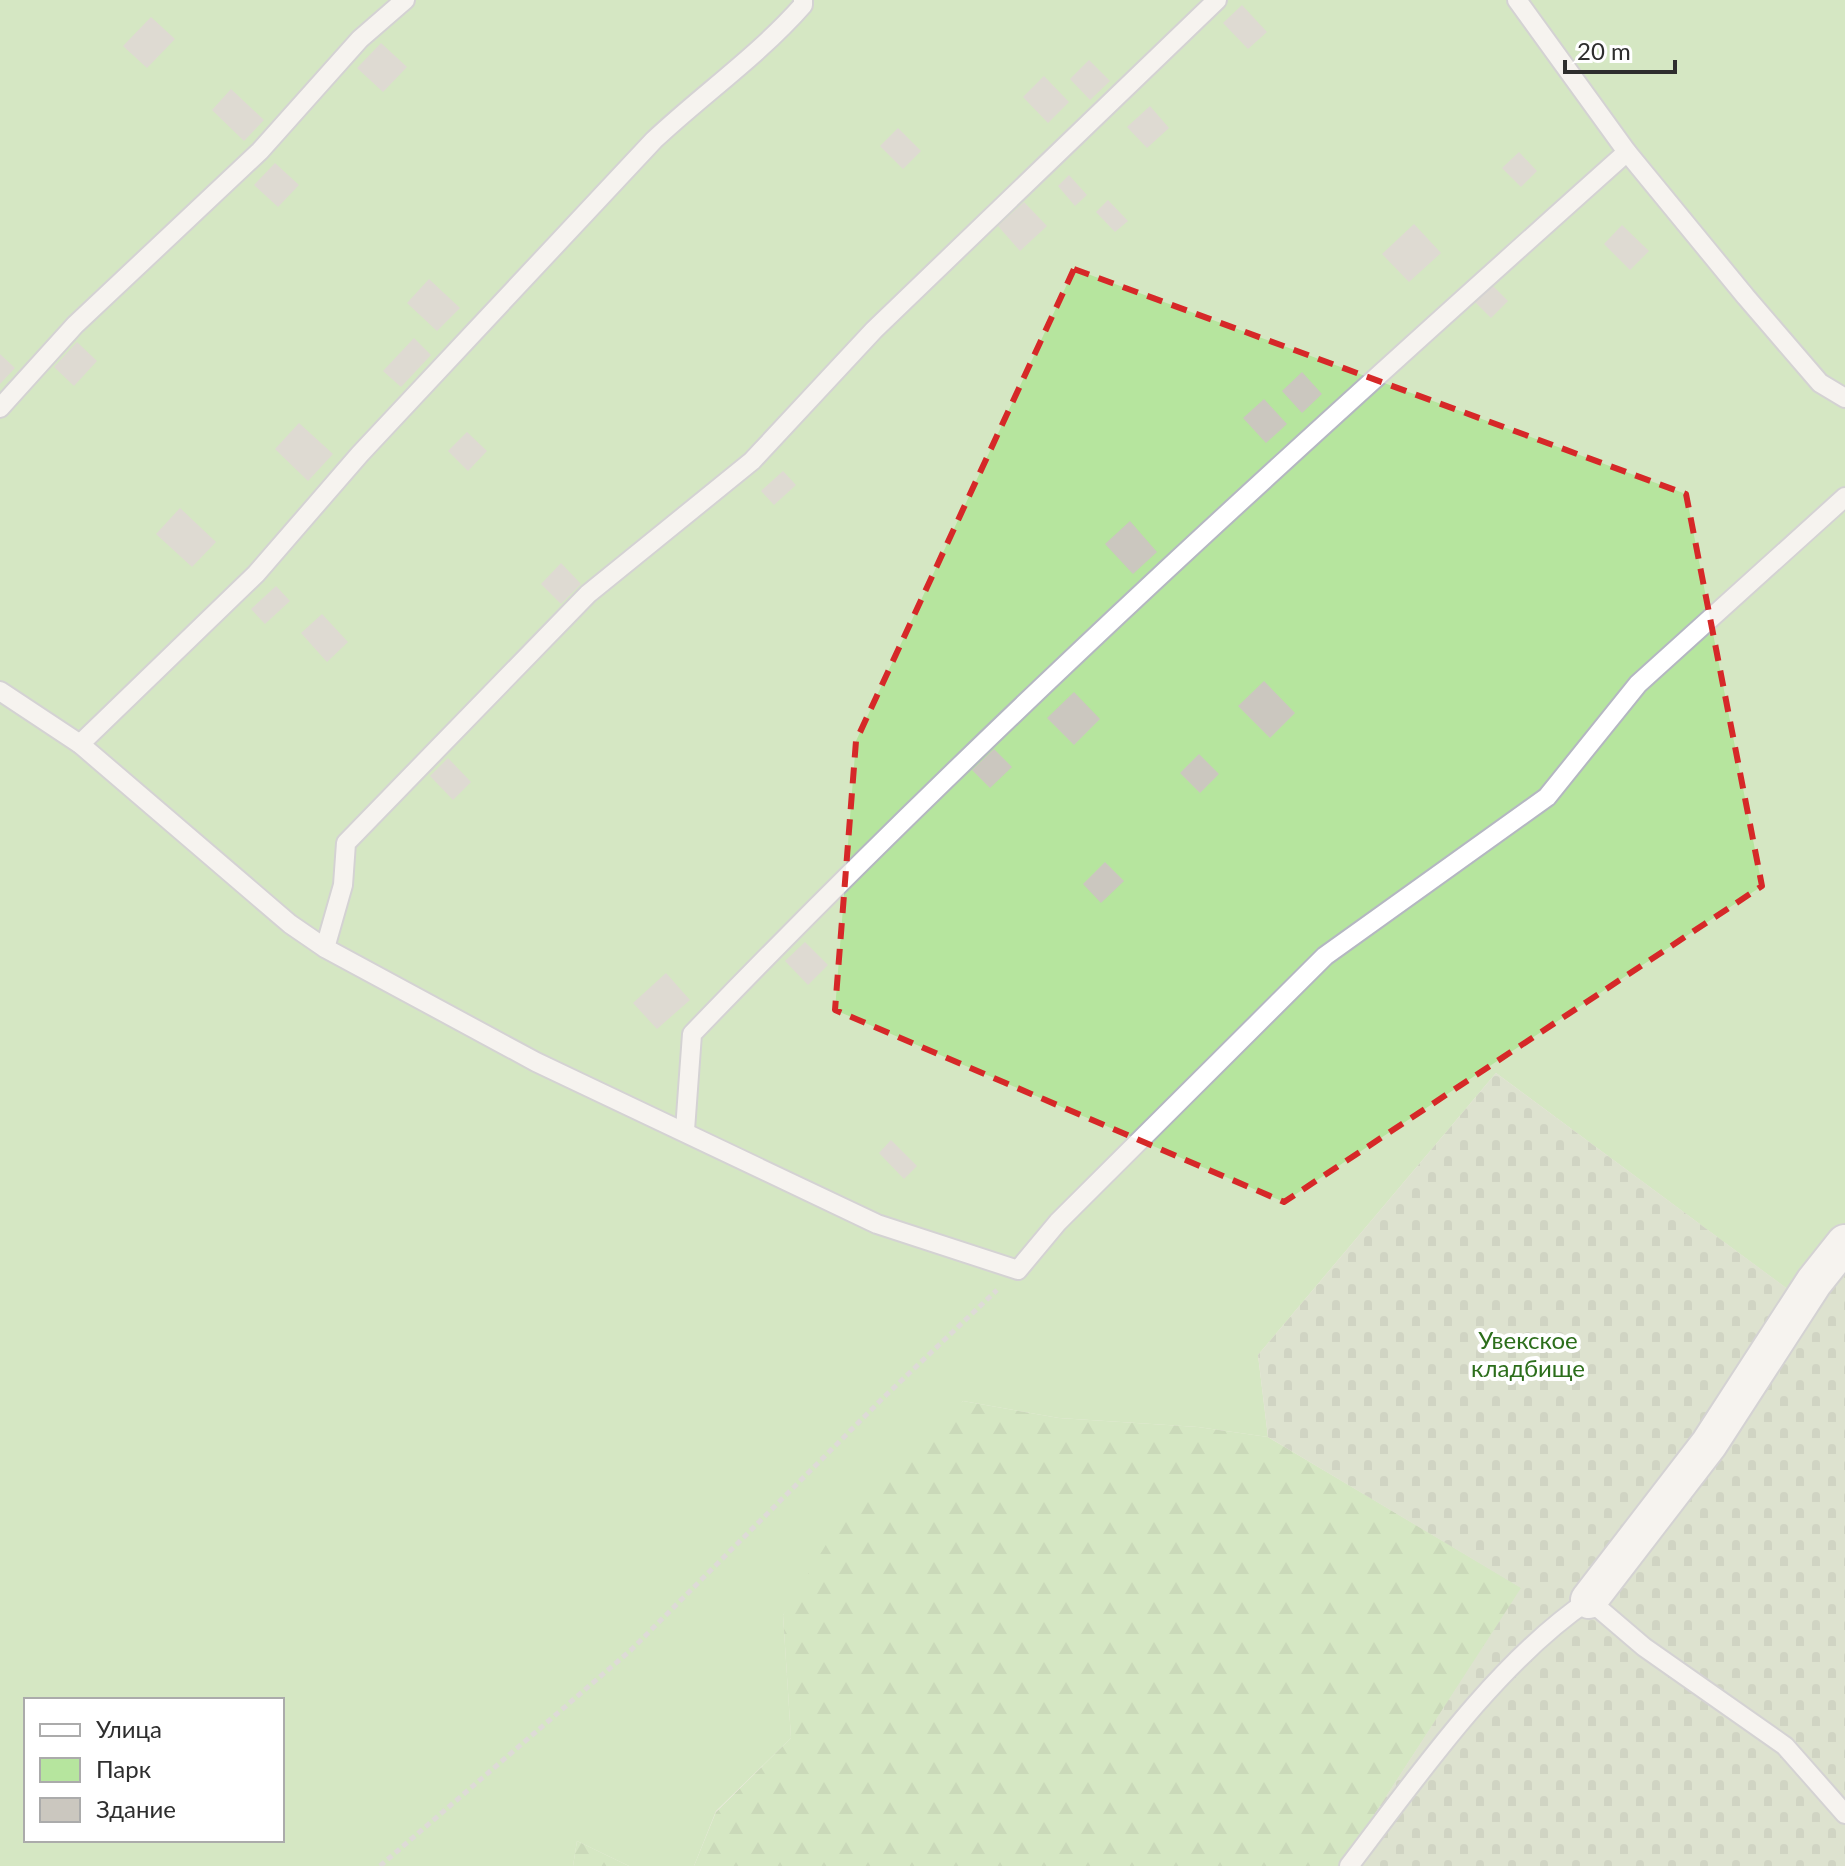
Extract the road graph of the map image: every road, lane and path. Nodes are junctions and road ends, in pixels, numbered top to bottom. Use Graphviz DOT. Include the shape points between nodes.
graph roads {
  1 [pos="405,0"];
  2 [pos="803,0"];
  3 [pos="1217,0"];
  4 [pos="1517,0"];
  5 [pos="1627,152"];
  6 [pos="1845,398"];
  7 [pos="0,408"];
  8 [pos="1845,497"];
  9 [pos="0,691"];
  10 [pos="80,744"];
  11 [pos="325,948"];
  12 [pos="685,1130"];
  13 [pos="1845,1243"];
  14 [pos="1018,1270"];
  15 [pos="1589,1600"];
  16 [pos="1845,1814"];
  17 [pos="380,1866"];
  18 [pos="1349,1866"];
  1 -- 7 [label="lane" via="360,39 260,151 75,325"];
  2 -- 10 [label="lane" via="767,45 654,140 360,454 256,574"];
  3 -- 11 [label="lane" via="874,330 752,461 588,594 346,843 343,885"];
  4 -- 5 [label="lane"];
  5 -- 6 [label="lane" via="1820,383"];
  5 -- 12 [label="lane" via="1177,557 840,880 692,1034"];
  8 -- 14 [label="lane" via="1638,684 1547,797 1325,956 1058,1222"];
  9 -- 10 [label="lane"];
  10 -- 11 [label="lane"];
  11 -- 12 [label="lane" via="536,1062"];
  12 -- 14 [label="lane" via="877,1224"];
  13 -- 15 [label="street" via="1709,1444"];
  14 -- 17 [label="path" via="631,1650"];
  15 -- 16 [label="lane" via="1644,1647 1785,1746"];
  15 -- 18 [label="lane" via="1556,1623 1445,1740"];
}
